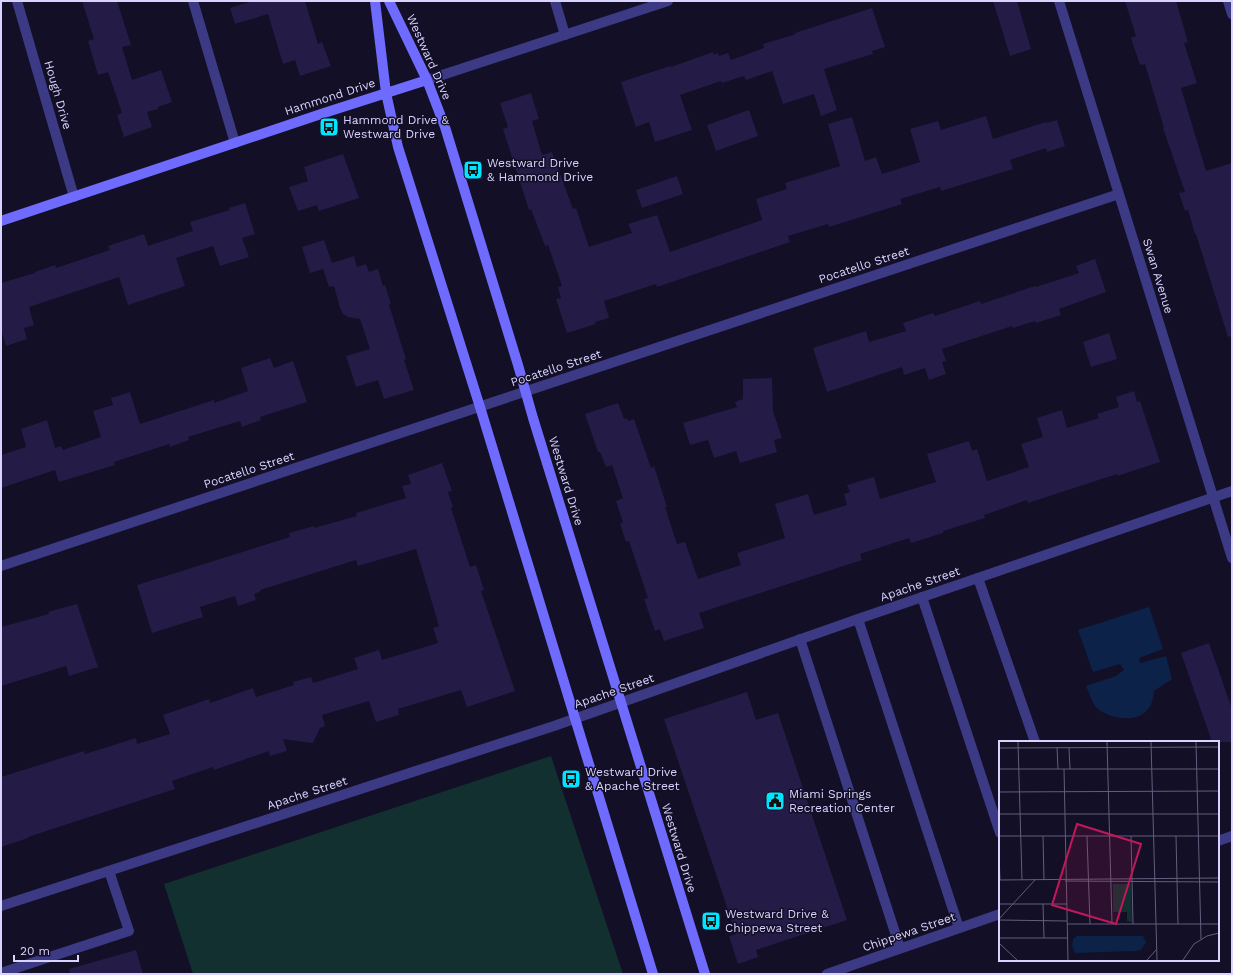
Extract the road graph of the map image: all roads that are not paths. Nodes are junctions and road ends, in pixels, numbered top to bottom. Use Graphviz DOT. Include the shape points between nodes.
graph roads {
  1 [pos="17,1"];
  2 [pos="193,1"];
  3 [pos="374,1"];
  4 [pos="389,1"];
  5 [pos="555,1"];
  6 [pos="668,1"];
  7 [pos="1059,1"];
  8 [pos="1228,1"];
  9 [pos="1232,14"];
  10 [pos="565,35"];
  11 [pos="427,80"];
  12 [pos="386,93"];
  13 [pos="235,143"];
  14 [pos="1119,194"];
  15 [pos="74,197"];
  16 [pos="1,221"];
  17 [pos="525,392"];
  18 [pos="480,407"];
  19 [pos="1232,491"];
  20 [pos="1214,497"];
  21 [pos="1232,558"];
  22 [pos="1,566"];
  23 [pos="978,578"];
  24 [pos="922,597"];
  25 [pos="858,619"];
  26 [pos="800,639"];
  27 [pos="621,703"];
  28 [pos="575,719"];
  29 [pos="1035,741"];
  30 [pos="999,830"];
  31 [pos="1232,836"];
  32 [pos="1219,841"];
  33 [pos="109,871"];
  34 [pos="1,906"];
  35 [pos="999,914"];
  36 [pos="959,928"];
  37 [pos="900,948"];
  38 [pos="1,973"];
  39 [pos="653,974"];
  40 [pos="705,974"];
  41 [pos="827,974"];
  1 -- 15 [label="street, Hough Drive"];
  2 -- 13 [label="street"];
  3 -- 12 [label="street"];
  4 -- 11 [label="street, Westward Drive"];
  5 -- 10 [label="street"];
  6 -- 10 [label="street, Hammond Drive"];
  7 -- 14 [label="street, Swan Avenue"];
  8 -- 9 [label="street"];
  10 -- 11 [label="street, Hammond Drive"];
  11 -- 12 [label="street, Hammond Drive"];
  11 -- 17 [label="street, Westward Drive" via="445,127"];
  12 -- 13 [label="street, Hammond Drive"];
  12 -- 18 [label="street" via="398,147"];
  13 -- 15 [label="street, Hammond Drive"];
  14 -- 17 [label="street, Pocatello Street"];
  14 -- 20 [label="street, Swan Avenue"];
  15 -- 16 [label="street, Hammond Drive"];
  17 -- 18 [label="street, Pocatello Street"];
  17 -- 27 [label="street, Westward Drive"];
  18 -- 22 [label="street, Pocatello Street"];
  18 -- 28 [label="street"];
  19 -- 20 [label="street, Apache Street"];
  20 -- 21 [label="street, Swan Avenue"];
  20 -- 23 [label="street, Apache Street"];
  23 -- 24 [label="street, Apache Street"];
  23 -- 29 [label="street"];
  24 -- 25 [label="street, Apache Street"];
  24 -- 30 [label="street"];
  25 -- 26 [label="street, Apache Street"];
  25 -- 36 [label="street"];
  26 -- 27 [label="street, Apache Street"];
  26 -- 37 [label="street"];
  27 -- 28 [label="street, Apache Street"];
  27 -- 40 [label="street, Westward Drive"];
  28 -- 33 [label="street, Apache Street"];
  28 -- 39 [label="street"];
  31 -- 32 [label="street"];
  33 -- 34 [label="street, Apache Street"];
  33 -- 38 [label="street" via="129,932"];
  35 -- 36 [label="street, Chippewa Street"];
  36 -- 37 [label="street, Chippewa Street"];
  37 -- 41 [label="street, Chippewa Street"];
}
